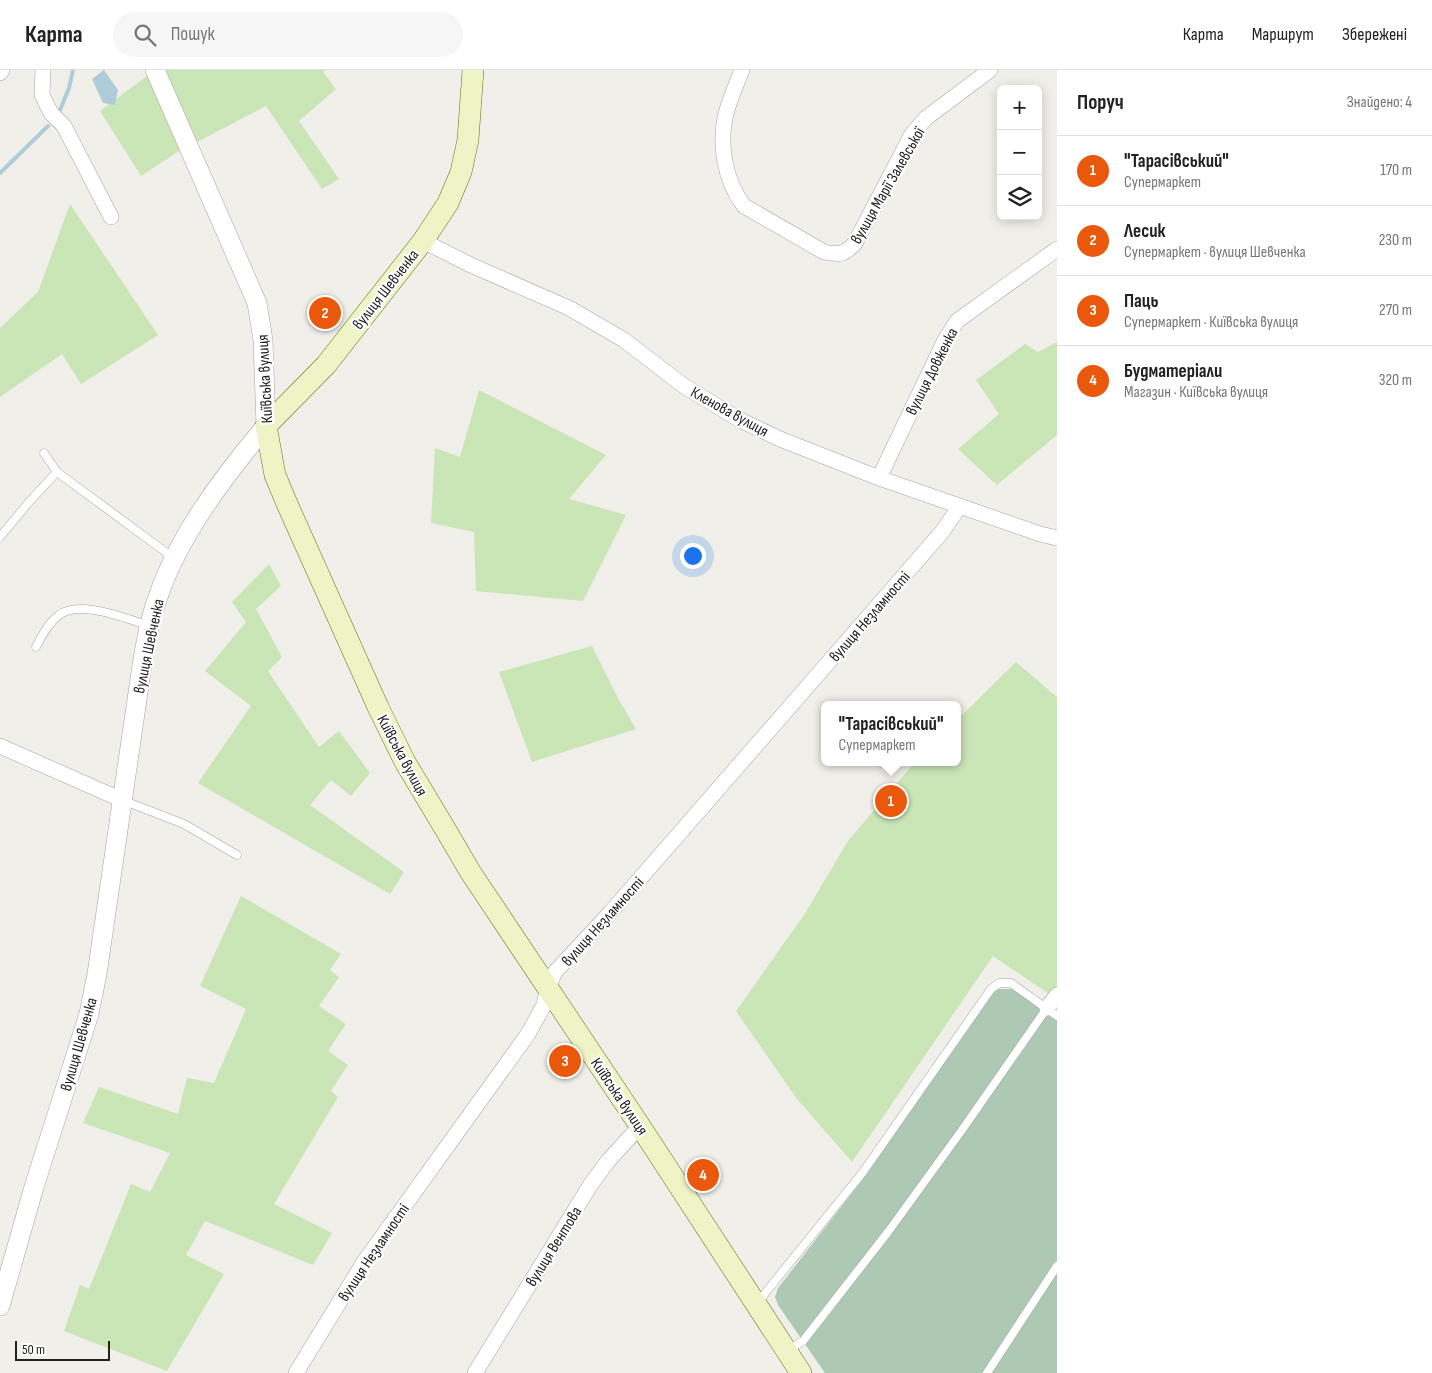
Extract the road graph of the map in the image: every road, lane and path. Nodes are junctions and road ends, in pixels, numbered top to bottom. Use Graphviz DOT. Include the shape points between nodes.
graph roads {
  1 [pos="43,70"];
  2 [pos="155,70"];
  3 [pos="473,70"];
  4 [pos="742,70"];
  5 [pos="990,70"];
  6 [pos="111,217"];
  7 [pos="423,241"];
  8 [pos="1057,249"];
  9 [pos="266,426"];
  10 [pos="44,453"];
  11 [pos="57,472"];
  12 [pos="878,478"];
  13 [pos="960,506"];
  14 [pos="0,537"];
  15 [pos="1057,538"];
  16 [pos="175,559"];
  17 [pos="150,626"];
  18 [pos="36,647"];
  19 [pos="0,746"];
  20 [pos="122,800"];
  21 [pos="236,855"];
  22 [pos="548,987"];
  23 [pos="1057,995"];
  24 [pos="1052,1012"];
  25 [pos="640,1126"];
  26 [pos="1057,1266"];
  27 [pos="756,1304"];
  28 [pos="0,1306"];
  29 [pos="786,1351"];
  30 [pos="296,1373"];
  31 [pos="475,1373"];
  32 [pos="801,1373"];
  33 [pos="987,1373"];
  1 -- 6 [label="street" via="42,95 51,113 64,126"];
  2 -- 9 [label="street, Київська вулиця" via="257,303 263,340"];
  3 -- 7 [label="main road, вулиця Шевченка" via="468,140 461,172 448,203"];
  4 -- 5 [label="street, вулиця Марії Залевської" via="727,111 723,144 727,171 737,196 744,206 824,252 836,254 847,252 855,244 912,134 926,118"];
  7 -- 9 [label="main road, вулиця Шевченка" via="326,365"];
  7 -- 12 [label="street, Кленова вулиця" via="569,308 624,340 684,386 740,420"];
  8 -- 12 [label="street, вулиця Довженка" via="957,321"];
  9 -- 16 [label="street, вулиця Шевченка" via="218,486"];
  9 -- 22 [label="main road, Київська вулиця" via="275,475 405,762 471,873"];
  10 -- 11 [label="lane"];
  11 -- 14 [label="lane"];
  11 -- 16 [label="lane"];
  12 -- 13 [label="street, Кленова вулиця"];
  13 -- 15 [label="street, Кленова вулиця"];
  13 -- 22 [label="street, вулиця Незламності" via="942,532 560,966"];
  16 -- 17 [label="street, вулиця Шевченка" via="158,596"];
  17 -- 18 [label="lane" via="87,608 74,608 54,620"];
  17 -- 20 [label="street, вулиця Шевченка"];
  19 -- 20 [label="street"];
  20 -- 21 [label="lane" via="184,824"];
  20 -- 28 [label="street, вулиця Шевченка" via="98,974 89,1014"];
  22 -- 25 [label="main road, Київська вулиця"];
  22 -- 30 [label="street, вулиця Незламності" via="544,1005 528,1034 364,1262"];
  23 -- 24 [label="street"];
  24 -- 27 [label="lane" via="1011,983 999,983 991,989 863,1172"];
  24 -- 29 [label="lane" via="803,1341"];
  25 -- 27 [label="main road, Київська вулиця"];
  25 -- 31 [label="street, вулиця Вентова" via="591,1184"];
  26 -- 33 [label="lane"];
  27 -- 29 [label="main road, Київська вулиця"];
  29 -- 32 [label="main road, Київська вулиця"];
}
